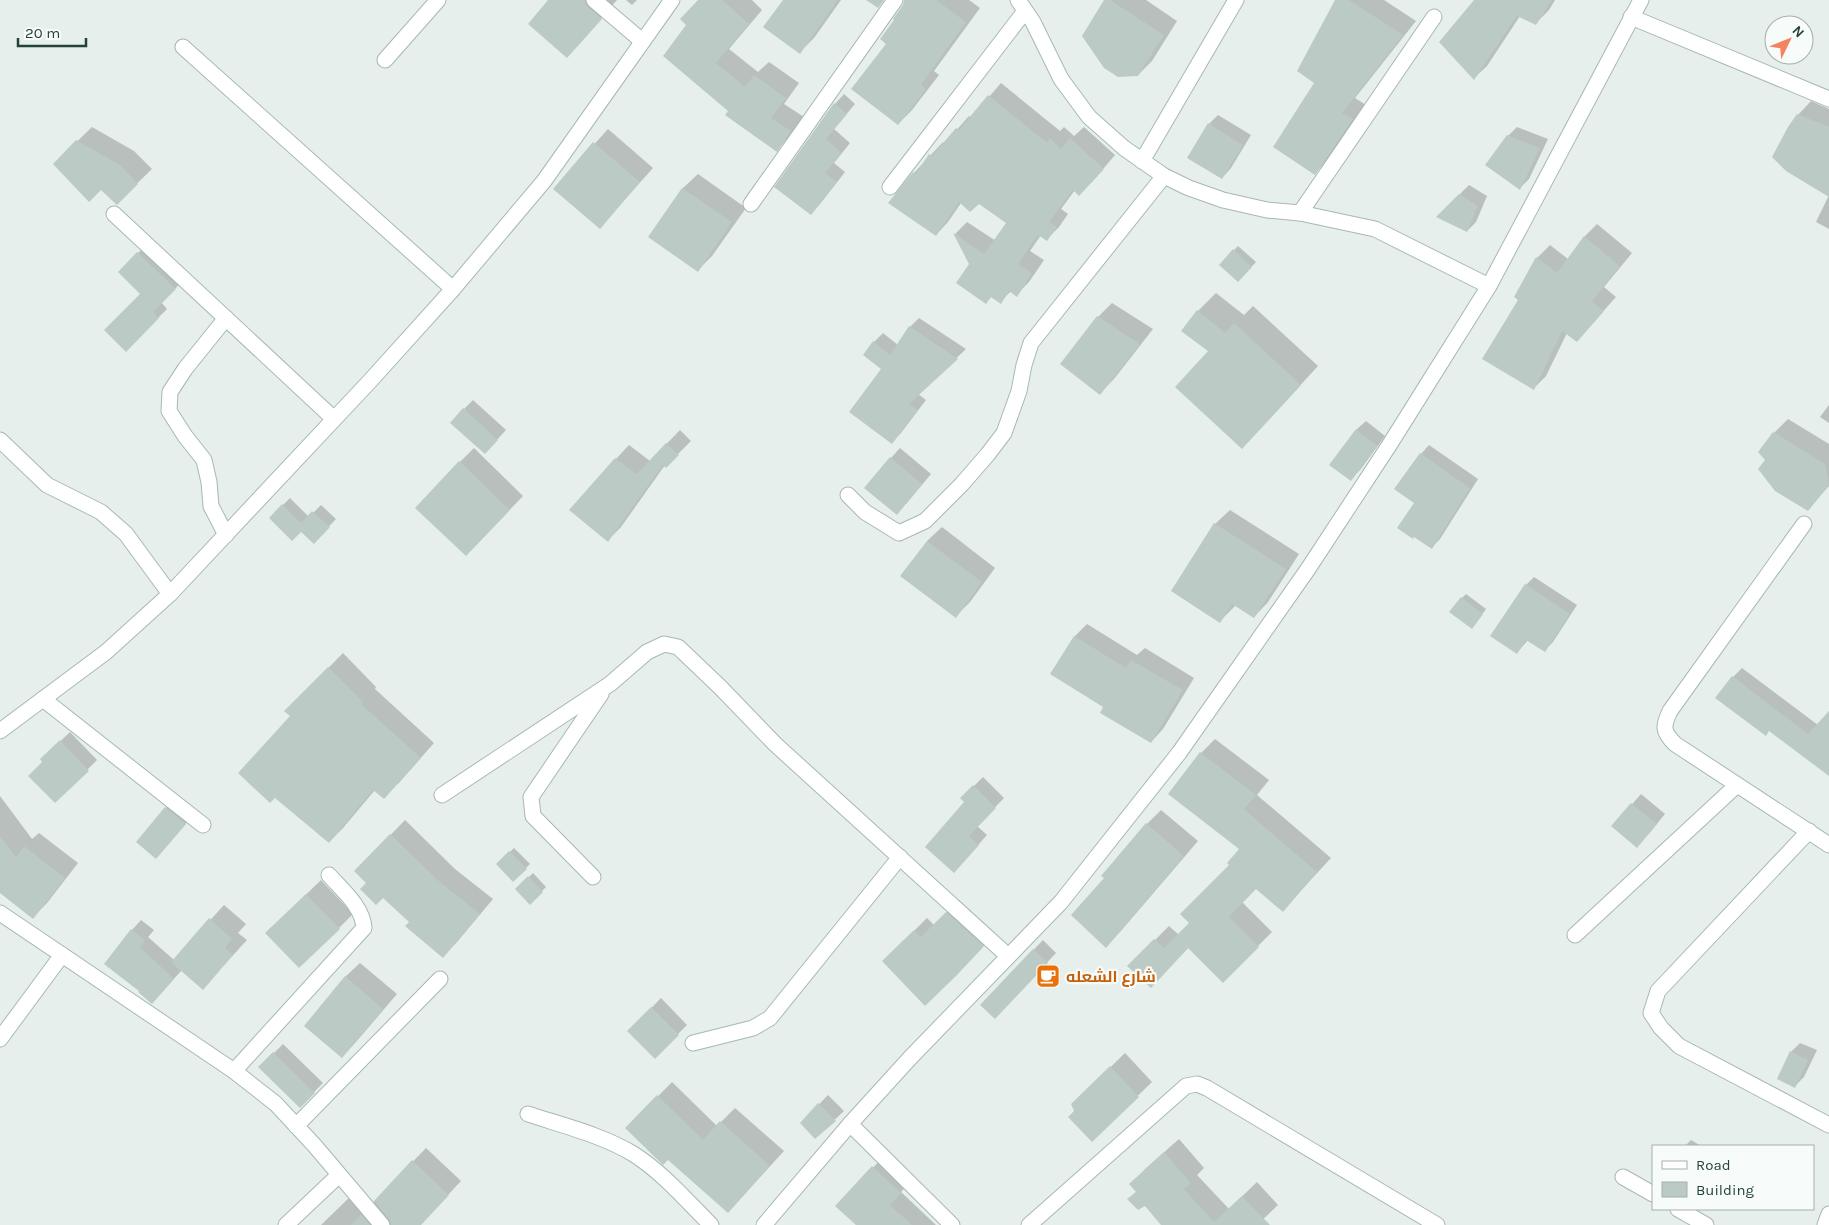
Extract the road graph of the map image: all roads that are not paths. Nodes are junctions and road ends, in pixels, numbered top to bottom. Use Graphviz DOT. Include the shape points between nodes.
graph roads {
  1 [pos="438,0"];
  2 [pos="594,0"];
  3 [pos="672,0"];
  4 [pos="895,0"];
  5 [pos="1236,0"];
  6 [pos="1640,0"];
  7 [pos="1021,5"];
  8 [pos="1434,17"];
  9 [pos="1631,18"];
  10 [pos="642,41"];
  11 [pos="183,46"];
  12 [pos="385,60"];
  13 [pos="1829,98"];
  14 [pos="1142,161"];
  15 [pos="1164,176"];
  16 [pos="890,187"];
  17 [pos="751,204"];
  18 [pos="1300,212"];
  19 [pos="114,214"];
  20 [pos="1489,286"];
  21 [pos="454,289"];
  22 [pos="226,318"];
  23 [pos="334,419"];
  24 [pos="0,440"];
  25 [pos="848,495"];
  26 [pos="1804,524"];
  27 [pos="226,535"];
  28 [pos="170,594"];
  29 [pos="606,687"];
  30 [pos="44,699"];
  31 [pos="0,732"];
  32 [pos="1737,785"];
  33 [pos="442,794"];
  34 [pos="203,824"];
  35 [pos="1808,831"];
  36 [pos="1829,844"];
  37 [pos="900,857"];
  38 [pos="329,875"];
  39 [pos="593,877"];
  40 [pos="0,913"];
  41 [pos="1575,935"];
  42 [pos="62,956"];
  43 [pos="1008,956"];
  44 [pos="440,979"];
  45 [pos="0,1039"];
  46 [pos="692,1043"];
  47 [pos="234,1071"];
  48 [pos="528,1114"];
  49 [pos="850,1124"];
  50 [pos="296,1126"];
  51 [pos="1829,1126"];
  52 [pos="340,1175"];
  53 [pos="1623,1177"];
  54 [pos="1652,1193"];
  55 [pos="1680,1210"];
  56 [pos="1829,1214"];
  57 [pos="286,1225"];
  58 [pos="382,1225"];
  59 [pos="711,1225"];
  60 [pos="764,1225"];
  61 [pos="952,1225"];
  62 [pos="1029,1225"];
  63 [pos="1436,1225"];
  64 [pos="1706,1225"];
  65 [pos="1825,1225"];
  1 -- 12 [label="street"];
  2 -- 10 [label="street"];
  3 -- 10 [label="street"];
  4 -- 17 [label="street"];
  5 -- 14 [label="street"];
  6 -- 9 [label="street"];
  7 -- 14 [label="street" via="1061,79 1089,117"];
  7 -- 16 [label="street"];
  8 -- 18 [label="street"];
  9 -- 13 [label="street"];
  9 -- 20 [label="street"];
  10 -- 21 [label="street" via="544,181"];
  11 -- 21 [label="street"];
  14 -- 15 [label="street"];
  15 -- 18 [label="street" via="1223,200 1267,210"];
  15 -- 25 [label="street" via="1031,343 1004,433 962,484 925,521 899,533 865,512"];
  18 -- 20 [label="street" via="1375,229"];
  19 -- 22 [label="street"];
  20 -- 43 [label="street" via="1308,569 1180,753 1061,902"];
  21 -- 23 [label="street"];
  22 -- 23 [label="street"];
  22 -- 27 [label="street" via="170,392 169,411 204,460 211,506"];
  23 -- 27 [label="street"];
  24 -- 28 [label="street" via="47,485 101,512 126,534"];
  26 -- 32 [label="street" via="1670,711 1665,724 1666,735 1674,744"];
  27 -- 28 [label="street"];
  28 -- 30 [label="street" via="106,652"];
  29 -- 33 [label="street"];
  29 -- 37 [label="street" via="648,652 664,644 678,646 775,744"];
  29 -- 39 [label="street" via="531,797 533,816"];
  30 -- 31 [label="street"];
  30 -- 34 [label="street"];
  32 -- 35 [label="street"];
  32 -- 41 [label="street"];
  35 -- 36 [label="street"];
  35 -- 51 [label="street" via="1658,991 1651,1013 1678,1046"];
  37 -- 43 [label="street"];
  37 -- 46 [label="street" via="770,1018 753,1028"];
  38 -- 47 [label="street" via="354,904 364,920 364,928"];
  40 -- 42 [label="street"];
  42 -- 45 [label="street"];
  42 -- 47 [label="street"];
  43 -- 49 [label="street"];
  44 -- 50 [label="street"];
  47 -- 50 [label="street" via="276,1104"];
  48 -- 59 [label="street" via="635,1155"];
  49 -- 60 [label="street"];
  49 -- 61 [label="street"];
  50 -- 52 [label="street"];
  52 -- 57 [label="street"];
  52 -- 58 [label="street"];
  53 -- 54 [label="street"];
  55 -- 64 [label="street"];
  56 -- 65 [label="street"];
  62 -- 63 [label="street" via="1186,1086 1197,1084"];
}
